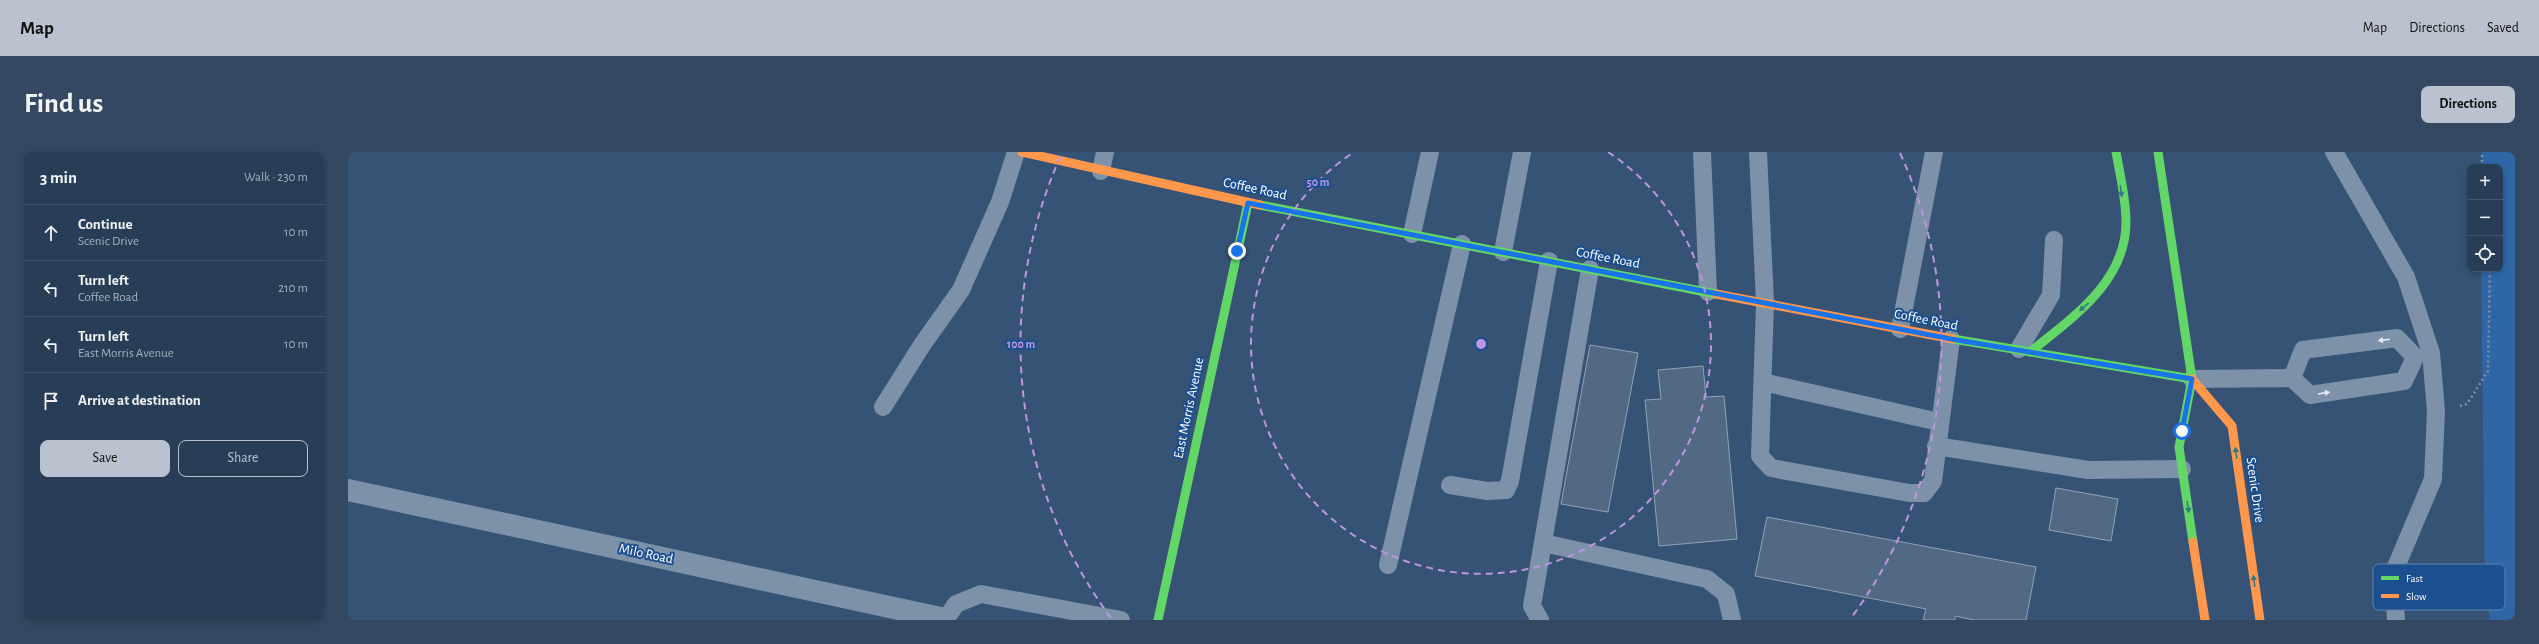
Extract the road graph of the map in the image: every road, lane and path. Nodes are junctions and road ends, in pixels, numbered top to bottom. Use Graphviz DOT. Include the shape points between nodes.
graph roads {
  1 [pos="1016,152"];
  2 [pos="1022,152"];
  3 [pos="1105,152"];
  4 [pos="1430,152"];
  5 [pos="1522,152"];
  6 [pos="1702,152"];
  7 [pos="1758,152"];
  8 [pos="1934,152"];
  9 [pos="2116,152"];
  10 [pos="2158,152"];
  11 [pos="2334,152"];
  12 [pos="2482,152"];
  13 [pos="2482,164"];
  14 [pos="1101,171"];
  15 [pos="1248,203"];
  16 [pos="1412,234"];
  17 [pos="2054,240"];
  18 [pos="1462,244"];
  19 [pos="1503,252"];
  20 [pos="1549,261"];
  21 [pos="1590,269"];
  22 [pos="2490,272"];
  23 [pos="1708,292"];
  24 [pos="1765,303"];
  25 [pos="1900,329"];
  26 [pos="1951,339"];
  27 [pos="2025,350"];
  28 [pos="2423,355"];
  29 [pos="2292,378"];
  30 [pos="2192,379"];
  31 [pos="1763,382"];
  32 [pos="883,407"];
  33 [pos="2436,411"];
  34 [pos="1939,422"];
  35 [pos="1936,446"];
  36 [pos="2182,469"];
  37 [pos="1450,485"];
  38 [pos="348,490"];
  39 [pos="1543,543"];
  40 [pos="2397,564"];
  41 [pos="1388,565"];
  42 [pos="2395,610"];
  43 [pos="945,619"];
  44 [pos="1120,620"];
  45 [pos="1158,620"];
  46 [pos="1540,620"];
  47 [pos="1732,620"];
  48 [pos="2206,620"];
  49 [pos="2260,620"];
  50 [pos="2396,620"];
  1 -- 32 [label="lane" via="1000,202 961,290"];
  2 -- 14 [label="main road, Coffee Road"];
  3 -- 14 [label="lane"];
  4 -- 16 [label="lane"];
  5 -- 19 [label="lane"];
  6 -- 23 [label="lane"];
  7 -- 24 [label="lane"];
  8 -- 25 [label="lane"];
  9 -- 27 [label="main road, one-way" via="2125,217 2124,242 2116,266 2092,300"];
  10 -- 30 [label="main road"];
  11 -- 28 [label="lane" via="2406,277"];
  12 -- 13 [label="path"];
  14 -- 15 [label="main road, Coffee Road"];
  15 -- 16 [label="main road, Coffee Road"];
  15 -- 45 [label="main road, East Morris Avenue"];
  16 -- 18 [label="main road, Coffee Road"];
  17 -- 27 [label="lane" via="2051,295"];
  18 -- 19 [label="main road, Coffee Road"];
  18 -- 41 [label="lane"];
  19 -- 20 [label="main road, Coffee Road"];
  20 -- 21 [label="main road, Coffee Road"];
  20 -- 37 [label="lane" via="1510,481 1506,490 1487,491"];
  21 -- 23 [label="main road, Coffee Road"];
  21 -- 39 [label="lane"];
  22 -- 33 [label="path" via="2488,371 2467,404"];
  23 -- 24 [label="main road, Coffee Road"];
  24 -- 25 [label="main road, Coffee Road"];
  24 -- 31 [label="lane"];
  25 -- 26 [label="main road, Coffee Road"];
  26 -- 27 [label="main road, Coffee Road"];
  26 -- 34 [label="lane"];
  27 -- 30 [label="main road, Coffee Road"];
  29 -- 28 [label="lane, one-way" via="2310,395 2404,381"];
  28 -- 29 [label="lane, one-way" via="2397,338 2303,350"];
  28 -- 33 [label="lane"];
  29 -- 30 [label="lane"];
  30 -- 36 [label="main road" via="2179,447"];
  49 -- 30 [label="main road, Scenic Drive, one-way" via="2232,426"];
  31 -- 34 [label="lane"];
  31 -- 35 [label="lane" via="1760,456 1771,468 1910,493 1924,492 1933,482"];
  33 -- 40 [label="lane" via="2432,479"];
  34 -- 35 [label="lane"];
  35 -- 36 [label="lane" via="2088,470"];
  36 -- 48 [label="main road, one-way"];
  38 -- 43 [label="street, Milo Road"];
  39 -- 46 [label="lane" via="1532,606"];
  39 -- 47 [label="lane" via="1707,579 1726,594"];
  42 -- 50 [label="lane"];
  43 -- 44 [label="lane" via="956,604 981,594"];
}
